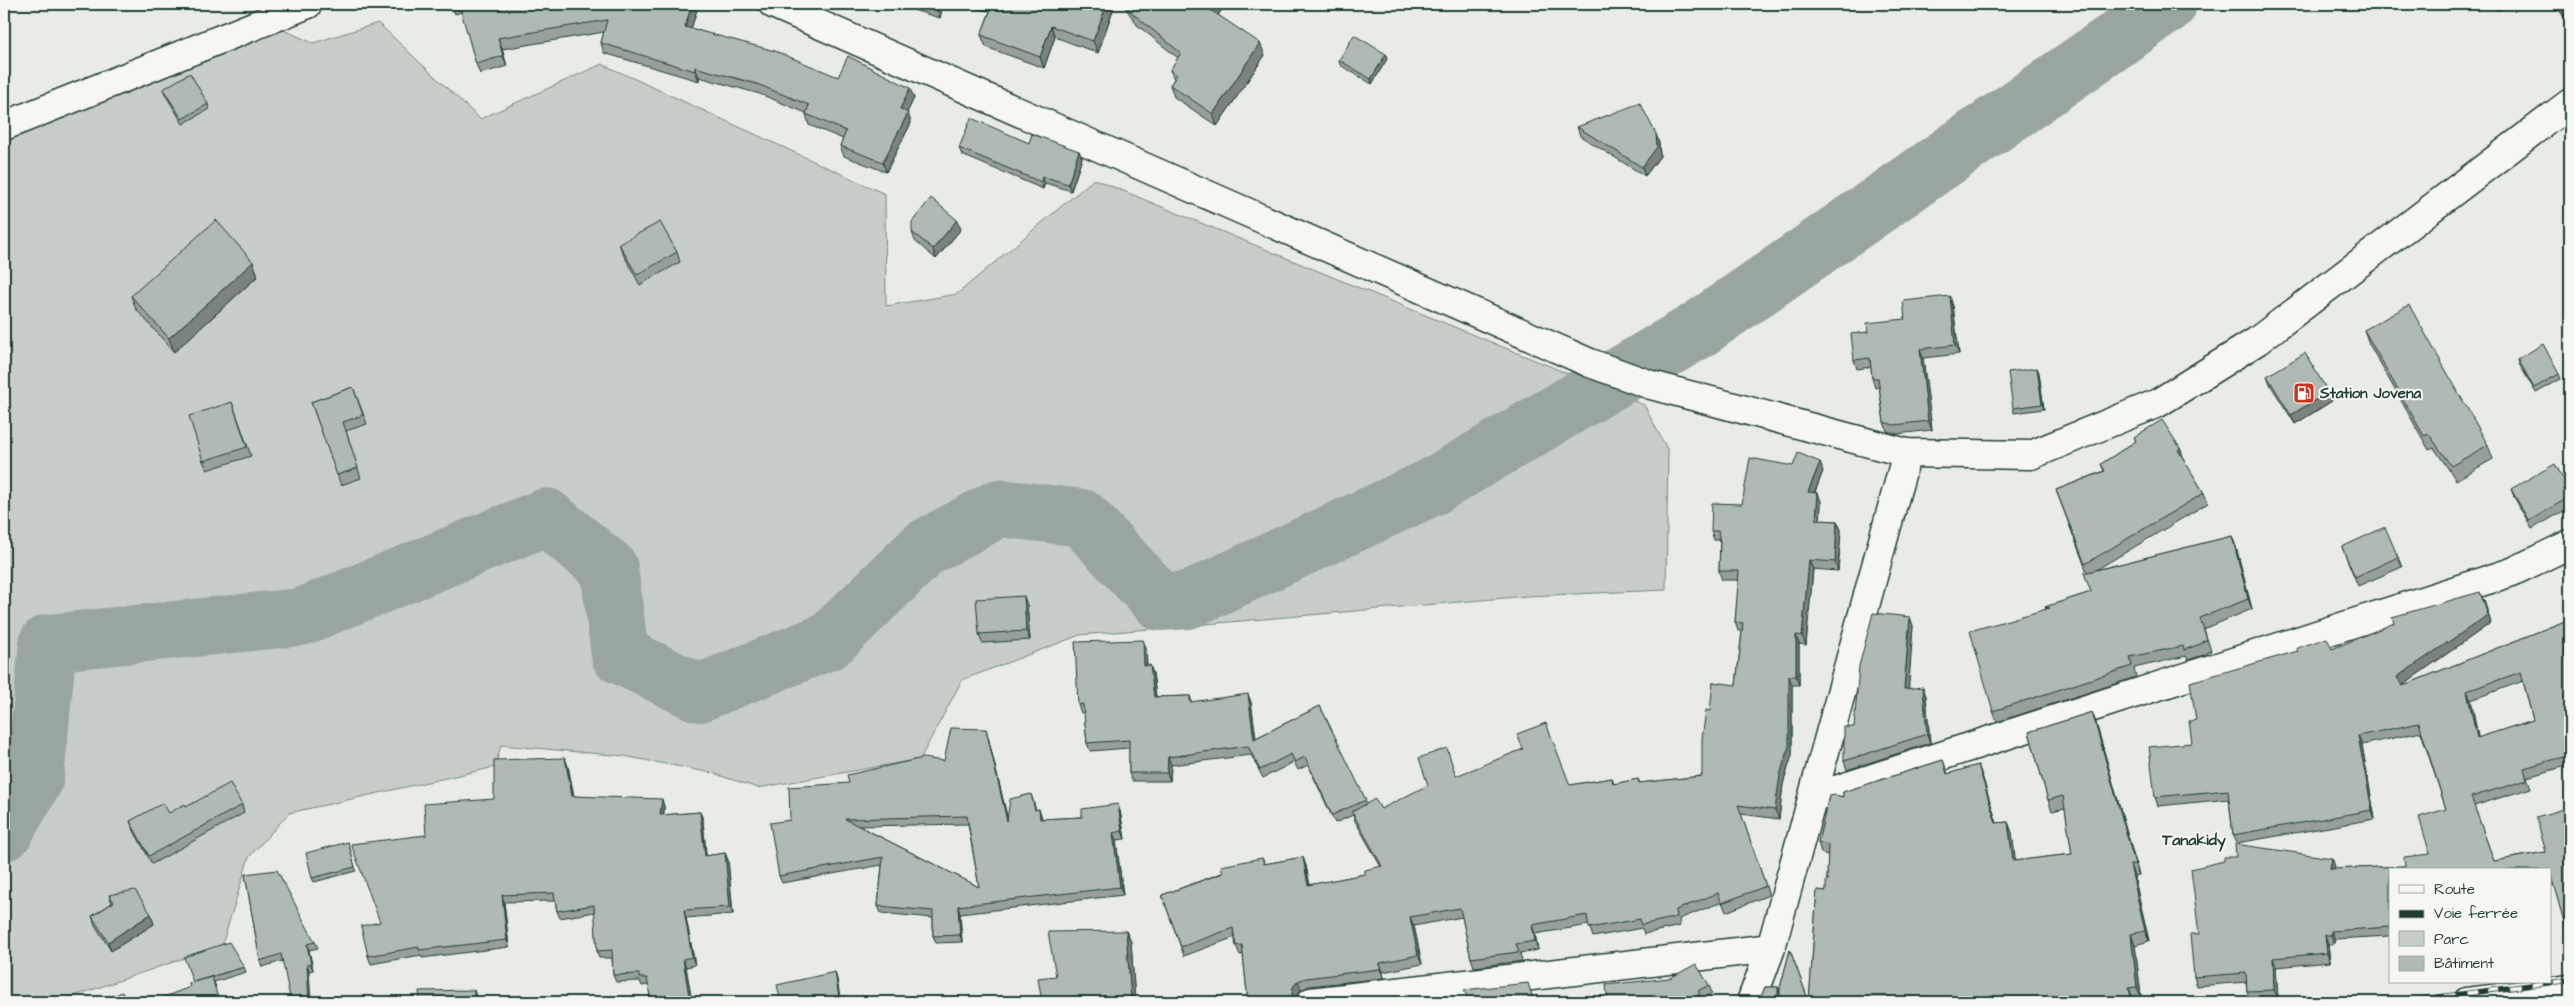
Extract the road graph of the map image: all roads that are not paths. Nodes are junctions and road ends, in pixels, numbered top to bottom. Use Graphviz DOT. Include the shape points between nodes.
graph roads {
  1 [pos="308,4"];
  2 [pos="773,4"];
  3 [pos="2570,103"];
  4 [pos="4,126"];
  5 [pos="1907,452"];
  6 [pos="2570,544"];
  7 [pos="1814,797"];
  8 [pos="1771,948"];
  9 [pos="2570,989"];
  10 [pos="1311,1002"];
  11 [pos="1751,1002"];
  12 [pos="2467,1002"];
  1 -- 4 [label="main road"];
  2 -- 5 [label="main road" via="1590,363 1651,385"];
  3 -- 5 [label="main road" via="2257,341 2158,403 2030,455"];
  5 -- 7 [label="main road"];
  6 -- 7 [label="main road" via="2512,572"];
  7 -- 8 [label="main road"];
  8 -- 10 [label="main road"];
  8 -- 11 [label="main road"];
  9 -- 12 [label="main road"];
}
